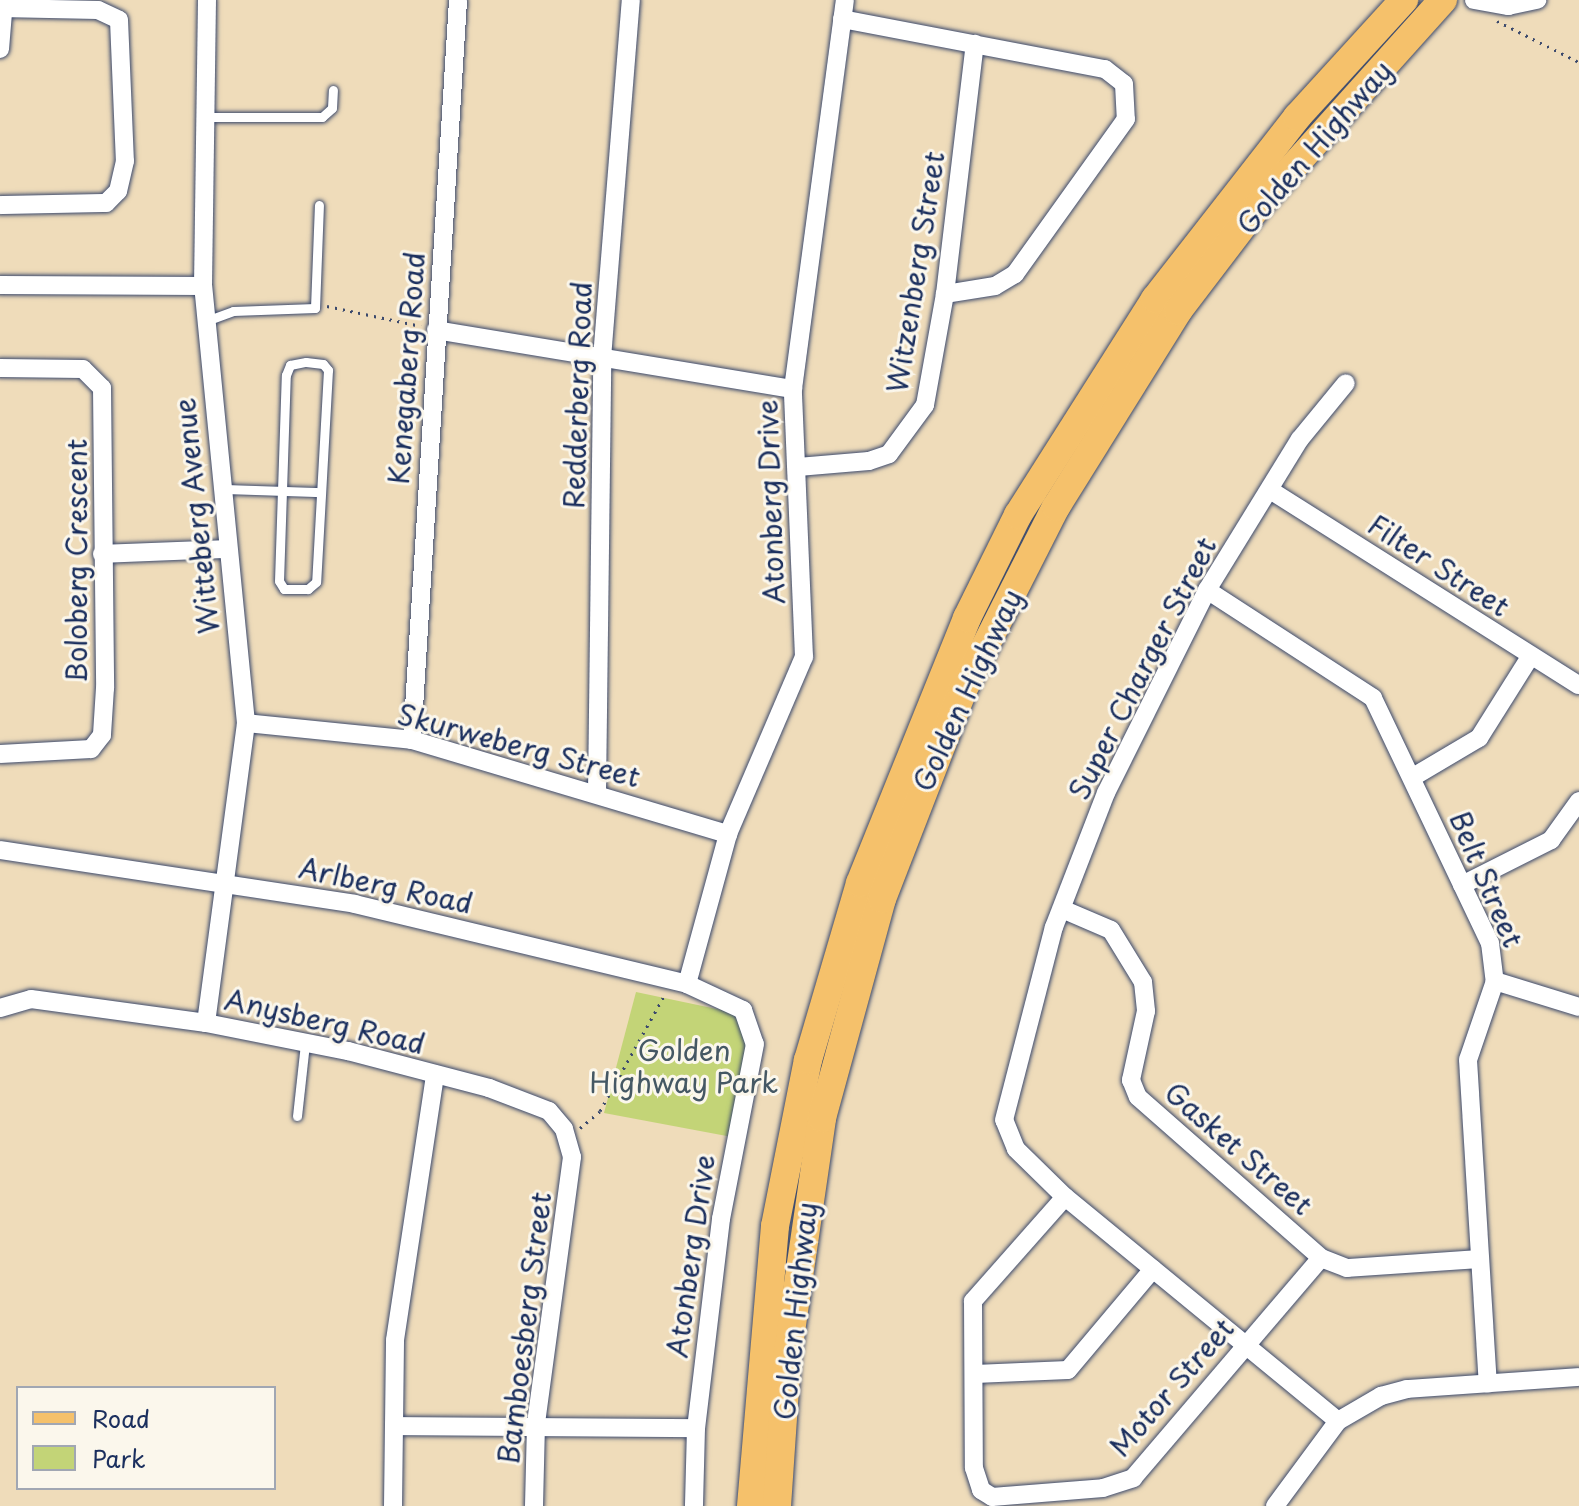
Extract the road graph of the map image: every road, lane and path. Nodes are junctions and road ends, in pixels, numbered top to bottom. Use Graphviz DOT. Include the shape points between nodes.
graph roads {
  1 [pos="207,0"];
  2 [pos="458,0"];
  3 [pos="631,0"];
  4 [pos="845,0"];
  5 [pos="1404,0"];
  6 [pos="1443,0"];
  7 [pos="1537,0"];
  8 [pos="1477,1"];
  9 [pos="3,5"];
  10 [pos="842,19"];
  11 [pos="975,44"];
  12 [pos="0,49"];
  13 [pos="1579,62"];
  14 [pos="333,90"];
  15 [pos="207,117"];
  16 [pos="0,205"];
  17 [pos="319,205"];
  18 [pos="0,285"];
  19 [pos="203,286"];
  20 [pos="945,294"];
  21 [pos="317,305"];
  22 [pos="206,321"];
  23 [pos="436,330"];
  24 [pos="602,358"];
  25 [pos="0,368"];
  26 [pos="1346,383"];
  27 [pos="793,389"];
  28 [pos="798,467"];
  29 [pos="221,489"];
  30 [pos="1270,490"];
  31 [pos="283,491"];
  32 [pos="318,492"];
  33 [pos="227,549"];
  34 [pos="102,554"];
  35 [pos="1207,590"];
  36 [pos="1530,657"];
  37 [pos="1579,685"];
  38 [pos="246,723"];
  39 [pos="412,740"];
  40 [pos="0,754"];
  41 [pos="1413,777"];
  42 [pos="597,793"];
  43 [pos="1579,801"];
  44 [pos="728,834"];
  45 [pos="0,850"];
  46 [pos="227,882"];
  47 [pos="1462,885"];
  48 [pos="1062,909"];
  49 [pos="1495,981"];
  50 [pos="678,982"];
  51 [pos="1579,1007"];
  52 [pos="0,1008"];
  53 [pos="748,1017"];
  54 [pos="206,1023"];
  55 [pos="305,1043"];
  56 [pos="435,1074"];
  57 [pos="297,1116"];
  58 [pos="568,1138"];
  59 [pos="572,1157"];
  60 [pos="1065,1197"];
  61 [pos="1321,1258"];
  62 [pos="1478,1259"];
  63 [pos="1153,1269"];
  64 [pos="1244,1344"];
  65 [pos="975,1374"];
  66 [pos="1579,1377"];
  67 [pos="1488,1383"];
  68 [pos="1338,1421"];
  69 [pos="536,1424"];
  70 [pos="394,1426"];
  71 [pos="696,1428"];
  72 [pos="393,1506"];
  73 [pos="534,1506"];
  74 [pos="694,1506"];
  75 [pos="751,1506"];
  76 [pos="777,1506"];
  77 [pos="1275,1506"];
  1 -- 15 [label="street, Witteberg Avenue"];
  2 -- 23 [label="street, Kenegaberg Road"];
  3 -- 24 [label="street, Redderberg Road"];
  4 -- 10 [label="street, Atonberg Drive"];
  5 -- 75 [label="main road, Golden Highway" via="1297,117 1155,299 1018,515 938,684 860,883 808,1060 775,1226"];
  6 -- 76 [label="main road, Golden Highway" via="1258,206 1178,311 1056,507 963,690 882,899 825,1104 796,1277"];
  7 -- 8 [label="street" via="1508,6"];
  8 -- 13 [label="path" via="1508,30"];
  9 -- 12 [label="street"];
  9 -- 16 [label="street" via="98,10 119,20 125,161 118,191 106,203"];
  10 -- 11 [label="street"];
  10 -- 27 [label="street, Atonberg Drive"];
  11 -- 20 [label="street, Witzenberg Street"];
  11 -- 20 [label="street" via="1105,69 1124,84 1127,111 1015,274 995,286"];
  14 -- 15 [label="lane" via="332,108 322,117"];
  15 -- 19 [label="street, Witteberg Avenue"];
  17 -- 21 [label="lane"];
  18 -- 19 [label="street"];
  19 -- 22 [label="street, Witteberg Avenue"];
  20 -- 28 [label="street, Witzenberg Street" via="929,397 899,444 869,461"];
  21 -- 22 [label="lane" via="305,311 225,312"];
  21 -- 23 [label="path"];
  22 -- 29 [label="street, Witteberg Avenue"];
  23 -- 24 [label="street"];
  23 -- 39 [label="street, Kenegaberg Road"];
  24 -- 27 [label="street"];
  24 -- 42 [label="street, Redderberg Road"];
  25 -- 34 [label="street, Boloberg Crescent" via="74,368 98,381 104,399"];
  26 -- 30 [label="street, Super Charger Street" via="1329,398"];
  27 -- 28 [label="street, Atonberg Drive"];
  28 -- 44 [label="street, Atonberg Drive" via="804,657"];
  29 -- 31 [label="lane"];
  29 -- 33 [label="street, Witteberg Avenue"];
  30 -- 35 [label="street, Super Charger Street"];
  30 -- 36 [label="street, Filter Street"];
  31 -- 32 [label="lane"];
  31 -- 32 [label="lane" via="279,581 281,588 296,589 311,588 316,582"];
  31 -- 32 [label="lane" via="287,368 306,362 328,370"];
  33 -- 34 [label="street"];
  33 -- 38 [label="street, Witteberg Avenue"];
  34 -- 40 [label="street, Boloberg Crescent" via="102,735 81,753"];
  35 -- 41 [label="street, Belt Street" via="1366,690"];
  35 -- 48 [label="street, Super Charger Street" via="1106,793"];
  36 -- 37 [label="street, Filter Street"];
  36 -- 41 [label="street" via="1479,738"];
  38 -- 39 [label="street, Skurweberg Street"];
  38 -- 46 [label="street, Witteberg Avenue"];
  39 -- 42 [label="street, Skurweberg Street"];
  41 -- 47 [label="street, Belt Street"];
  42 -- 44 [label="street, Skurweberg Street"];
  43 -- 47 [label="street" via="1551,840"];
  44 -- 50 [label="street, Atonberg Drive"];
  45 -- 46 [label="street, Arlberg Road"];
  46 -- 50 [label="street, Arlberg Road" via="355,904"];
  46 -- 54 [label="street, Witteberg Avenue"];
  47 -- 49 [label="street, Belt Street" via="1490,943"];
  48 -- 60 [label="street, Super Charger Street" via="1027,1017 1004,1120 1016,1149"];
  48 -- 61 [label="street, Gasket Street" via="1111,930 1143,982 1146,1011 1131,1080 1138,1097"];
  49 -- 51 [label="street"];
  49 -- 62 [label="street, Belt Street" via="1468,1060"];
  50 -- 53 [label="street, Arlberg Road" via="736,1004"];
  50 -- 58 [label="path" via="600,1111"];
  52 -- 54 [label="street, Anysberg Road" via="31,999"];
  53 -- 71 [label="street, Atonberg Drive" via="755,1044 721,1219"];
  54 -- 55 [label="street, Anysberg Road"];
  55 -- 56 [label="street, Anysberg Road"];
  55 -- 57 [label="lane"];
  56 -- 58 [label="street, Anysberg Road" via="540,1103"];
  56 -- 70 [label="street" via="397,1324"];
  58 -- 59 [label="street, Anysberg Road"];
  59 -- 69 [label="street, Bamboesberg Street"];
  60 -- 63 [label="street, Super Charger Street"];
  60 -- 65 [label="street, Motor Street" via="973,1301"];
  61 -- 62 [label="street, Gasket Street" via="1338,1268"];
  61 -- 64 [label="street, Motor Street"];
  62 -- 67 [label="street, Belt Street"];
  63 -- 64 [label="street, Super Charger Street"];
  63 -- 65 [label="street" via="1068,1370"];
  64 -- 65 [label="street, Motor Street" via="1139,1472 1103,1488 985,1494 974,1468"];
  64 -- 68 [label="street, Super Charger Street"];
  66 -- 67 [label="street"];
  67 -- 68 [label="street" via="1394,1391"];
  68 -- 77 [label="street"];
  69 -- 70 [label="street"];
  69 -- 71 [label="street"];
  69 -- 73 [label="street, Bamboesberg Street"];
  70 -- 72 [label="street"];
  71 -- 74 [label="street, Atonberg Drive"];
}
